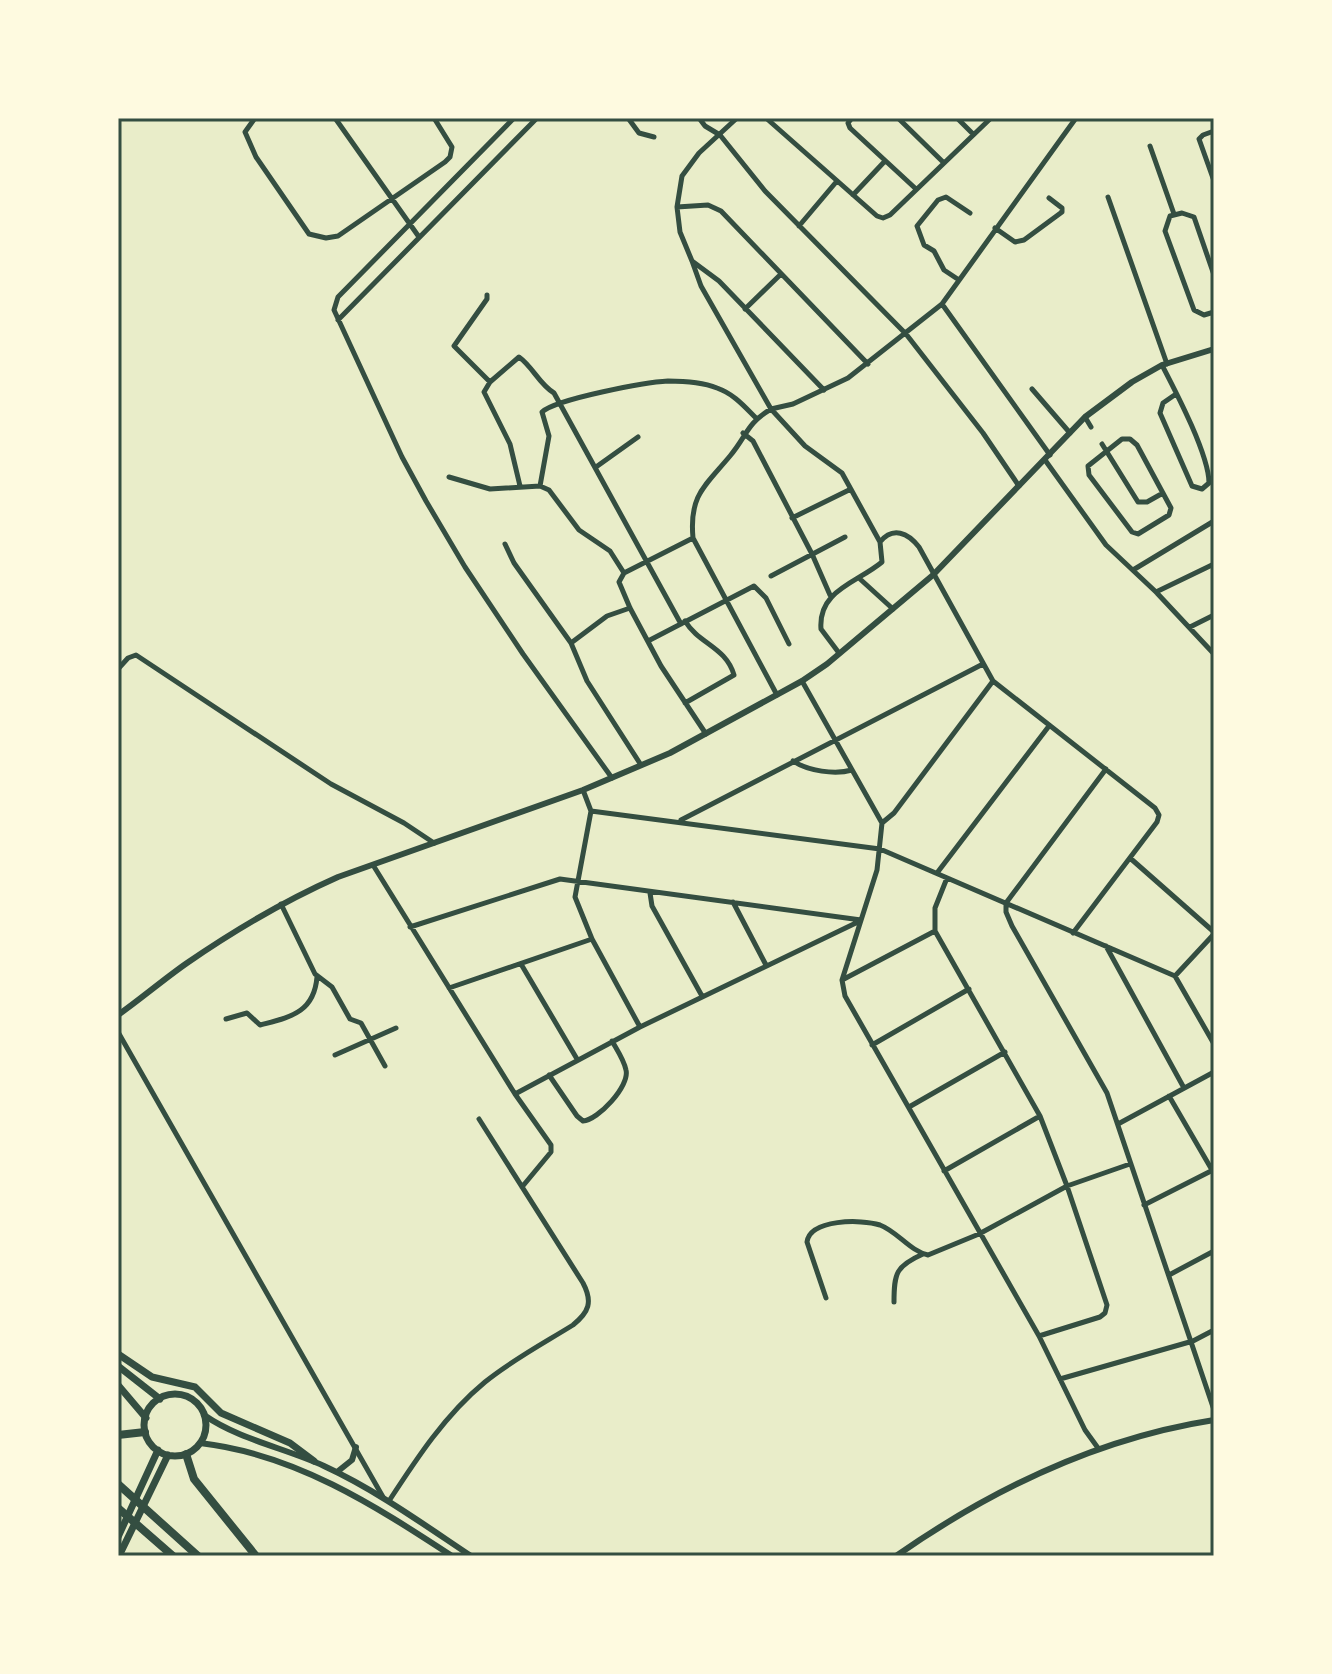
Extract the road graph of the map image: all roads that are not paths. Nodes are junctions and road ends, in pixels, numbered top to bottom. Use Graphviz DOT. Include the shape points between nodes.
graph roads {
  1 [pos="255,118"];
  2 [pos="335,118"];
  3 [pos="434,118"];
  4 [pos="514,118"];
  5 [pos="537,118"];
  6 [pos="628,118"];
  7 [pos="699,118"];
  8 [pos="737,118"];
  9 [pos="766,118"];
  10 [pos="852,118"];
  11 [pos="898,118"];
  12 [pos="957,118"];
  13 [pos="991,118"];
  14 [pos="1076,118"];
  15 [pos="1214,131"];
  16 [pos="973,134"];
  17 [pos="720,135"];
  18 [pos="654,137"];
  19 [pos="1150,146"];
  20 [pos="885,161"];
  21 [pos="943,162"];
  22 [pos="837,181"];
  23 [pos="1214,181"];
  24 [pos="916,189"];
  25 [pos="853,195"];
  26 [pos="1108,197"];
  27 [pos="1049,198"];
  28 [pos="393,200"];
  29 [pos="677,207"];
  30 [pos="970,213"];
  31 [pos="1174,214"];
  32 [pos="410,224"];
  33 [pos="799,226"];
  34 [pos="995,228"];
  35 [pos="419,237"];
  36 [pos="692,261"];
  37 [pos="780,275"];
  38 [pos="1214,275"];
  39 [pos="959,280"];
  40 [pos="487,295"];
  41 [pos="942,304"];
  42 [pos="745,309"];
  43 [pos="1214,314"];
  44 [pos="338,320"];
  45 [pos="906,334"];
  46 [pos="1214,349"];
  47 [pos="868,364"];
  48 [pos="1165,364"];
  49 [pos="490,382"];
  50 [pos="1032,389"];
  51 [pos="824,390"];
  52 [pos="1176,394"];
  53 [pos="558,402"];
  54 [pos="771,409"];
  55 [pos="1085,417"];
  56 [pos="756,418"];
  57 [pos="1091,427"];
  58 [pos="743,433"];
  59 [pos="1070,433"];
  60 [pos="638,437"];
  61 [pos="1102,444"];
  62 [pos="1106,451"];
  63 [pos="1048,457"];
  64 [pos="596,467"];
  65 [pos="449,477"];
  66 [pos="520,486"];
  67 [pos="540,486"];
  68 [pos="1019,486"];
  69 [pos="851,489"];
  70 [pos="1163,493"];
  71 [pos="792,518"];
  72 [pos="1214,521"];
  73 [pos="845,537"];
  74 [pos="693,538"];
  75 [pos="880,542"];
  76 [pos="505,544"];
  77 [pos="812,554"];
  78 [pos="645,561"];
  79 [pos="1214,564"];
  80 [pos="1133,570"];
  81 [pos="624,573"];
  82 [pos="933,575"];
  83 [pos="771,576"];
  84 [pos="860,579"];
  85 [pos="1156,592"];
  86 [pos="830,595"];
  87 [pos="726,600"];
  88 [pos="630,608"];
  89 [pos="893,609"];
  90 [pos="1214,615"];
  91 [pos="683,622"];
  92 [pos="1190,627"];
  93 [pos="648,641"];
  94 [pos="571,643"];
  95 [pos="789,644"];
  96 [pos="839,653"];
  97 [pos="1214,654"];
  98 [pos="983,664"];
  99 [pos="118,669"];
  100 [pos="802,681"];
  101 [pos="993,681"];
  102 [pos="777,695"];
  103 [pos="685,703"];
  104 [pos="1049,726"];
  105 [pos="706,734"];
  106 [pos="835,739"];
  107 [pos="793,761"];
  108 [pos="641,765"];
  109 [pos="1106,769"];
  110 [pos="852,770"];
  111 [pos="612,778"];
  112 [pos="583,790"];
  113 [pos="591,811"];
  114 [pos="679,821"];
  115 [pos="882,823"];
  116 [pos="434,844"];
  117 [pos="880,849"];
  118 [pos="1130,858"];
  119 [pos="373,865"];
  120 [pos="937,873"];
  121 [pos="947,878"];
  122 [pos="577,881"];
  123 [pos="650,893"];
  124 [pos="733,902"];
  125 [pos="1006,903"];
  126 [pos="281,904"];
  127 [pos="861,920"];
  128 [pos="410,927"];
  129 [pos="935,931"];
  130 [pos="1073,933"];
  131 [pos="1214,933"];
  132 [pos="592,939"];
  133 [pos="1106,946"];
  134 [pos="521,964"];
  135 [pos="766,965"];
  136 [pos="317,976"];
  137 [pos="1175,976"];
  138 [pos="842,980"];
  139 [pos="449,988"];
  140 [pos="969,989"];
  141 [pos="702,996"];
  142 [pos="118,1015"];
  143 [pos="226,1019"];
  144 [pos="640,1027"];
  145 [pos="396,1028"];
  146 [pos="1206,1031"];
  147 [pos="118,1032"];
  148 [pos="1214,1035"];
  149 [pos="370,1039"];
  150 [pos="612,1041"];
  151 [pos="1214,1044"];
  152 [pos="872,1045"];
  153 [pos="1005,1052"];
  154 [pos="335,1055"];
  155 [pos="577,1059"];
  156 [pos="385,1066"];
  157 [pos="1214,1072"];
  158 [pos="549,1075"];
  159 [pos="1184,1088"];
  160 [pos="515,1094"];
  161 [pos="1169,1096"];
  162 [pos="908,1108"];
  163 [pos="1040,1116"];
  164 [pos="479,1119"];
  165 [pos="1118,1124"];
  166 [pos="1130,1164"];
  167 [pos="1213,1170"];
  168 [pos="944,1171"];
  169 [pos="1067,1186"];
  170 [pos="522,1187"];
  171 [pos="1144,1205"];
  172 [pos="979,1234"];
  173 [pos="1214,1251"];
  174 [pos="923,1254"];
  175 [pos="1169,1275"];
  176 [pos="826,1298"];
  177 [pos="894,1302"];
  178 [pos="1214,1330"];
  179 [pos="1039,1336"];
  180 [pos="1193,1341"];
  181 [pos="118,1354"];
  182 [pos="118,1366"];
  183 [pos="1060,1379"];
  184 [pos="118,1385"];
  185 [pos="160,1399"];
  186 [pos="1214,1410"];
  187 [pos="204,1415"];
  188 [pos="146,1418"];
  189 [pos="1214,1420"];
  190 [pos="145,1432"];
  191 [pos="118,1435"];
  192 [pos="200,1443"];
  193 [pos="356,1447"];
  194 [pos="1098,1448"];
  195 [pos="158,1450"];
  196 [pos="186,1454"];
  197 [pos="168,1455"];
  198 [pos="314,1461"];
  199 [pos="337,1472"];
  200 [pos="118,1484"];
  201 [pos="386,1500"];
  202 [pos="118,1508"];
  203 [pos="118,1537"];
  204 [pos="119,1556"];
  205 [pos="173,1556"];
  206 [pos="198,1556"];
  207 [pos="256,1556"];
  208 [pos="452,1556"];
  209 [pos="471,1556"];
  210 [pos="896,1556"];
  1 -- 28 [label="street" via="245,132 250,147 309,234 338,236"];
  2 -- 28 [label="street"];
  3 -- 28 [label="street" via="451,142 450,157"];
  4 -- 32 [label="street"];
  5 -- 35 [label="street"];
  6 -- 18 [label="street" via="639,133"];
  7 -- 17 [label="street"];
  8 -- 17 [label="street"];
  9 -- 22 [label="street"];
  10 -- 20 [label="street" via="850,128"];
  11 -- 21 [label="street"];
  12 -- 16 [label="street"];
  13 -- 16 [label="street"];
  14 -- 34 [label="street"];
  15 -- 23 [label="street" via="1199,139"];
  16 -- 21 [label="street"];
  17 -- 29 [label="street" via="682,176"];
  17 -- 33 [label="street"];
  19 -- 31 [label="street"];
  20 -- 24 [label="street"];
  20 -- 25 [label="street"];
  21 -- 24 [label="street"];
  22 -- 25 [label="street"];
  22 -- 33 [label="street"];
  24 -- 25 [label="street" via="885,218"];
  26 -- 48 [label="street"];
  27 -- 34 [label="street" via="1062,212 1024,240 1015,242"];
  28 -- 32 [label="street"];
  29 -- 36 [label="street"];
  29 -- 37 [label="street" via="714,207"];
  30 -- 39 [label="street" via="946,197 917,226 940,266"];
  31 -- 38 [label="street" via="1194,217"];
  31 -- 43 [label="street" via="1165,231 1194,310"];
  32 -- 35 [label="street"];
  32 -- 44 [label="street" via="338,297"];
  33 -- 45 [label="street"];
  34 -- 39 [label="street"];
  35 -- 44 [label="street"];
  36 -- 42 [label="street"];
  36 -- 54 [label="street"];
  37 -- 42 [label="street"];
  37 -- 47 [label="street"];
  39 -- 41 [label="street"];
  40 -- 49 [label="street" via="454,346"];
  41 -- 45 [label="street"];
  41 -- 63 [label="street"];
  42 -- 51 [label="street"];
  44 -- 111 [label="street" via="402,457 455,550"];
  45 -- 47 [label="street"];
  45 -- 68 [label="street"];
  46 -- 48 [label="street"];
  47 -- 51 [label="street"];
  48 -- 52 [label="street"];
  48 -- 55 [label="street"];
  49 -- 53 [label="street" via="519,357"];
  49 -- 66 [label="street" via="485,396 510,444"];
  50 -- 59 [label="street"];
  51 -- 54 [label="street"];
  52 -- 52 [label="street" via="1209,473 1209,483 1202,489 1192,486 1160,413 1163,403"];
  53 -- 56 [label="street" via="664,381 692,382 735,396"];
  53 -- 64 [label="street"];
  53 -- 67 [label="street" via="542,412 549,436"];
  54 -- 56 [label="street"];
  54 -- 69 [label="street" via="799,441 842,473"];
  55 -- 57 [label="street"];
  55 -- 59 [label="street"];
  56 -- 58 [label="street"];
  58 -- 71 [label="street" via="753,441"];
  58 -- 74 [label="street" via="700,491"];
  59 -- 63 [label="street"];
  60 -- 64 [label="street"];
  61 -- 62 [label="street"];
  62 -- 70 [label="street" via="1138,502"];
  62 -- 70 [label="street" via="1122,439 1133,441"];
  62 -- 70 [label="street" via="1088,466 1089,475 1132,532 1143,533 1169,515"];
  63 -- 68 [label="street"];
  63 -- 80 [label="street" via="1106,545"];
  64 -- 78 [label="street"];
  65 -- 66 [label="street" via="490,489"];
  66 -- 67 [label="street"];
  67 -- 81 [label="street" via="554,495 582,532 610,551"];
  68 -- 82 [label="street"];
  69 -- 71 [label="street"];
  69 -- 75 [label="street"];
  71 -- 77 [label="street"];
  72 -- 80 [label="street"];
  73 -- 77 [label="street"];
  74 -- 78 [label="street"];
  74 -- 87 [label="street"];
  75 -- 82 [label="street" via="892,533 909,537"];
  75 -- 84 [label="street" via="882,562"];
  76 -- 94 [label="street"];
  77 -- 83 [label="street"];
  77 -- 86 [label="street"];
  78 -- 81 [label="street"];
  78 -- 91 [label="street"];
  79 -- 85 [label="street"];
  80 -- 85 [label="street"];
  81 -- 88 [label="street" via="620,587"];
  82 -- 89 [label="street"];
  82 -- 98 [label="street"];
  84 -- 86 [label="street"];
  84 -- 89 [label="street"];
  85 -- 92 [label="street"];
  86 -- 96 [label="street" via="821,629"];
  87 -- 91 [label="street"];
  87 -- 95 [label="street" via="757,587"];
  87 -- 102 [label="street"];
  88 -- 93 [label="street"];
  88 -- 94 [label="street" via="607,616"];
  89 -- 96 [label="street"];
  90 -- 92 [label="street"];
  91 -- 93 [label="street"];
  91 -- 103 [label="street" via="725,655 734,675"];
  92 -- 97 [label="street"];
  93 -- 103 [label="street"];
  94 -- 108 [label="street" via="587,681"];
  96 -- 100 [label="street"];
  98 -- 101 [label="street"];
  98 -- 106 [label="street"];
  99 -- 116 [label="street" via="136,655 331,784"];
  100 -- 102 [label="street"];
  100 -- 106 [label="street"];
  101 -- 104 [label="street"];
  101 -- 115 [label="street"];
  102 -- 105 [label="street"];
  103 -- 105 [label="street"];
  104 -- 109 [label="street"];
  104 -- 120 [label="street"];
  105 -- 108 [label="street"];
  106 -- 107 [label="street"];
  106 -- 110 [label="street"];
  107 -- 110 [label="street" via="842,773"];
  107 -- 114 [label="street"];
  108 -- 111 [label="street"];
  109 -- 118 [label="street" via="1159,815"];
  109 -- 125 [label="street"];
  110 -- 115 [label="street"];
  111 -- 112 [label="street"];
  112 -- 113 [label="street"];
  112 -- 116 [label="street"];
  113 -- 114 [label="street"];
  113 -- 122 [label="street"];
  114 -- 117 [label="street"];
  115 -- 117 [label="street"];
  116 -- 119 [label="street"];
  117 -- 120 [label="street"];
  117 -- 127 [label="street"];
  118 -- 130 [label="street"];
  118 -- 131 [label="street"];
  119 -- 126 [label="street"];
  119 -- 128 [label="street"];
  120 -- 121 [label="street"];
  121 -- 125 [label="street"];
  121 -- 129 [label="street" via="935,908"];
  122 -- 123 [label="street"];
  122 -- 128 [label="street" via="553,880"];
  122 -- 132 [label="street" via="577,908"];
  123 -- 124 [label="street"];
  123 -- 141 [label="street" via="652,906"];
  124 -- 127 [label="street"];
  124 -- 135 [label="street"];
  125 -- 130 [label="street"];
  125 -- 165 [label="street" via="1009,919 1107,1093"];
  126 -- 136 [label="street"];
  126 -- 142 [label="street" via="187,963"];
  127 -- 135 [label="street"];
  127 -- 138 [label="street"];
  128 -- 139 [label="street"];
  129 -- 138 [label="street"];
  129 -- 140 [label="street"];
  130 -- 133 [label="street"];
  131 -- 137 [label="street"];
  132 -- 134 [label="street"];
  132 -- 144 [label="street"];
  133 -- 137 [label="street"];
  133 -- 159 [label="street"];
  134 -- 139 [label="street"];
  134 -- 155 [label="street"];
  135 -- 141 [label="street"];
  136 -- 143 [label="street" via="316,991 301,1011 260,1025 247,1013"];
  136 -- 149 [label="street" via="332,987 348,1017 361,1023"];
  137 -- 146 [label="street"];
  138 -- 152 [label="street" via="849,1006"];
  139 -- 160 [label="street"];
  140 -- 152 [label="street"];
  140 -- 153 [label="street"];
  141 -- 144 [label="street"];
  144 -- 150 [label="street"];
  145 -- 149 [label="street"];
  146 -- 148 [label="street"];
  146 -- 151 [label="street"];
  147 -- 193 [label="street"];
  149 -- 154 [label="street"];
  149 -- 156 [label="street"];
  150 -- 155 [label="street"];
  150 -- 158 [label="street" via="626,1079 589,1121 577,1116"];
  152 -- 162 [label="street"];
  153 -- 162 [label="street"];
  153 -- 163 [label="street"];
  155 -- 158 [label="street"];
  157 -- 159 [label="street"];
  158 -- 160 [label="street"];
  159 -- 161 [label="street"];
  160 -- 170 [label="street" via="552,1149"];
  161 -- 165 [label="street"];
  161 -- 167 [label="street"];
  162 -- 168 [label="street"];
  163 -- 168 [label="street"];
  163 -- 169 [label="street"];
  164 -- 170 [label="street"];
  165 -- 166 [label="street"];
  166 -- 169 [label="street"];
  166 -- 171 [label="street"];
  167 -- 171 [label="street"];
  168 -- 172 [label="street"];
  169 -- 172 [label="street"];
  169 -- 179 [label="street" via="1107,1309 1100,1317"];
  170 -- 201 [label="street" via="583,1283 590,1304 586,1314 469,1397 428,1441"];
  171 -- 175 [label="street"];
  172 -- 174 [label="street"];
  172 -- 179 [label="street"];
  173 -- 175 [label="street"];
  174 -- 176 [label="street" via="880,1225 819,1226 807,1242"];
  174 -- 177 [label="street" via="898,1271"];
  175 -- 180 [label="street"];
  178 -- 180 [label="street"];
  179 -- 183 [label="street"];
  180 -- 183 [label="street"];
  180 -- 186 [label="street"];
  181 -- 198 [label="main road" via="152,1377 195,1387 225,1415 290,1443"];
  182 -- 185 [label="main road"];
  183 -- 194 [label="street"];
  184 -- 188 [label="main road"];
  185 -- 187 [label="main road" via="183,1396"];
  185 -- 188 [label="main road"];
  187 -- 192 [label="main road" via="206,1430"];
  187 -- 198 [label="street"];
  188 -- 190 [label="main road"];
  189 -- 194 [label="street"];
  190 -- 191 [label="highway"];
  190 -- 195 [label="main road"];
  192 -- 196 [label="main road"];
  192 -- 208 [label="street" via="261,1455 329,1481"];
  193 -- 199 [label="street" via="352,1460"];
  193 -- 201 [label="street"];
  194 -- 210 [label="street" via="986,1500"];
  195 -- 197 [label="main road"];
  195 -- 203 [label="main road"];
  196 -- 197 [label="main road"];
  196 -- 207 [label="highway" via="194,1479"];
  197 -- 204 [label="main road"];
  198 -- 199 [label="street"];
  199 -- 201 [label="street"];
  200 -- 206 [label="highway"];
  201 -- 209 [label="street"];
  202 -- 205 [label="highway"];
}
